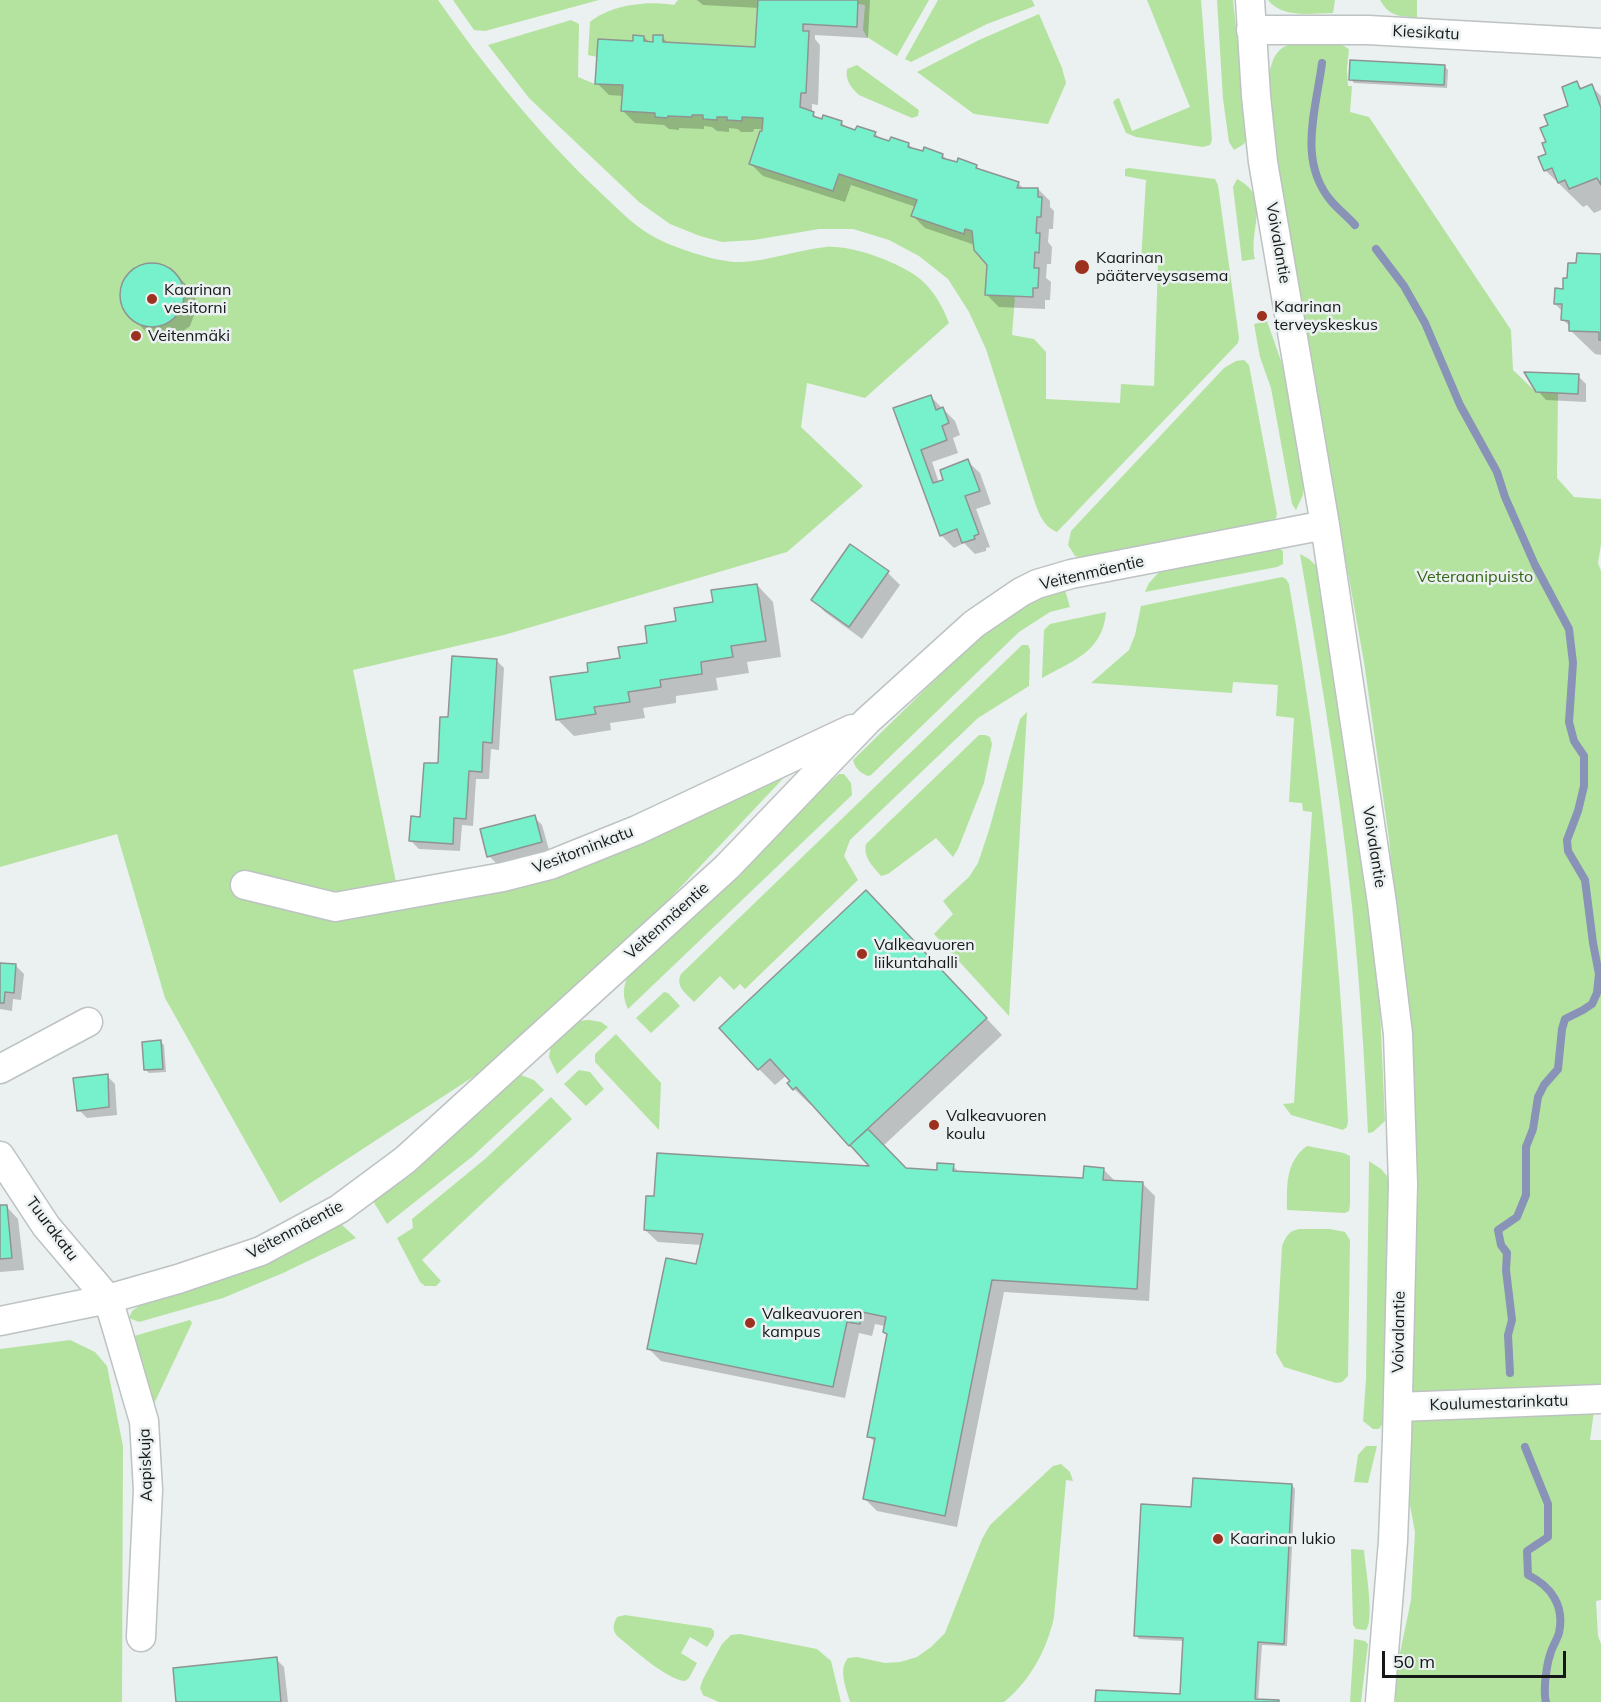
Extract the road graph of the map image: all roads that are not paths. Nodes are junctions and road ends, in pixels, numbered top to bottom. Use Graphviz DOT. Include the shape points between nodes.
graph roads {
  1 [pos="1250,0"];
  2 [pos="1251,30"];
  3 [pos="1601,43"];
  4 [pos="1325,525"];
  5 [pos="867,721"];
  6 [pos="245,885"];
  7 [pos="88,1022"];
  8 [pos="0,1069"];
  9 [pos="0,1155"];
  10 [pos="108,1299"];
  11 [pos="0,1321"];
  12 [pos="1601,1399"];
  13 [pos="1398,1407"];
  14 [pos="141,1637"];
  15 [pos="1380,1702"];
  1 -- 2 [label="street, Voivalantie"];
  2 -- 3 [label="street, Kiesikatu" via="1368,30"];
  2 -- 4 [label="street, Voivalantie" via="1263,162"];
  4 -- 5 [label="street, Veitenmäentie" via="1036,584 974,624"];
  4 -- 13 [label="street, Voivalantie" via="1398,1034 1402,1184"];
  5 -- 6 [label="street, Vesitorninkatu" via="637,830 550,865 335,908"];
  5 -- 10 [label="street, Veitenmäentie" via="727,867 405,1160 339,1209 261,1251"];
  7 -- 8 [label="street"];
  9 -- 10 [label="street, Tuurakatu" via="46,1226"];
  10 -- 11 [label="street, Veitenmäentie"];
  10 -- 14 [label="street, Aapiskuja" via="144,1421 148,1490"];
  12 -- 13 [label="street, Koulumestarinkatu"];
  13 -- 15 [label="street, Voivalantie" via="1393,1541"];
}
